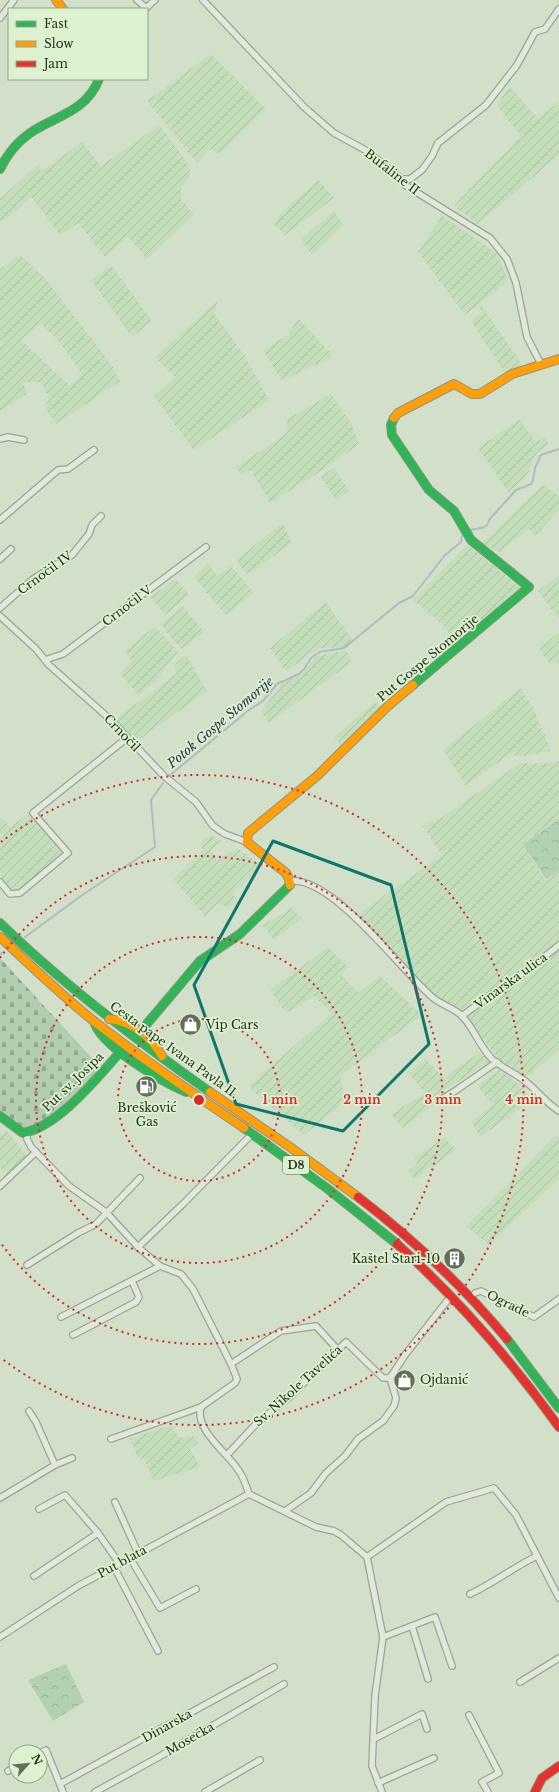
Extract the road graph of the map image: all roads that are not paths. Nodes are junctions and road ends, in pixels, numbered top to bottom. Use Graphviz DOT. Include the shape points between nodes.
graph roads {
  1 [pos="14,0"];
  2 [pos="137,0"];
  3 [pos="155,0"];
  4 [pos="203,0"];
  5 [pos="145,8"];
  6 [pos="559,9"];
  7 [pos="0,18"];
  8 [pos="99,80"];
  9 [pos="0,169"];
  10 [pos="402,179"];
  11 [pos="559,359"];
  12 [pos="541,364"];
  13 [pos="0,439"];
  14 [pos="24,440"];
  15 [pos="94,450"];
  16 [pos="101,516"];
  17 [pos="0,520"];
  18 [pos="206,547"];
  19 [pos="11,549"];
  20 [pos="0,559"];
  21 [pos="0,608"];
  22 [pos="0,616"];
  23 [pos="45,660"];
  24 [pos="127,738"];
  25 [pos="247,842"];
  26 [pos="290,881"];
  27 [pos="0,882"];
  28 [pos="0,923"];
  29 [pos="0,937"];
  30 [pos="559,945"];
  31 [pos="462,1016"];
  32 [pos="110,1019"];
  33 [pos="93,1021"];
  34 [pos="140,1032"];
  35 [pos="121,1051"];
  36 [pos="164,1060"];
  37 [pos="497,1062"];
  38 [pos="193,1093"];
  39 [pos="442,1099"];
  40 [pos="559,1111"];
  41 [pos="0,1116"];
  42 [pos="27,1134"];
  43 [pos="252,1134"];
  44 [pos="36,1152"];
  45 [pos="140,1178"];
  46 [pos="0,1186"];
  47 [pos="106,1212"];
  48 [pos="138,1247"];
  49 [pos="27,1265"];
  50 [pos="160,1266"];
  51 [pos="132,1281"];
  52 [pos="476,1293"];
  53 [pos="559,1299"];
  54 [pos="447,1301"];
  55 [pos="61,1317"];
  56 [pos="72,1335"];
  57 [pos="338,1350"];
  58 [pos="231,1364"];
  59 [pos="390,1378"];
  60 [pos="201,1407"];
  61 [pos="559,1408"];
  62 [pos="29,1411"];
  63 [pos="559,1427"];
  64 [pos="111,1439"];
  65 [pos="227,1455"];
  66 [pos="72,1458"];
  67 [pos="55,1465"];
  68 [pos="249,1494"];
  69 [pos="0,1498"];
  70 [pos="115,1502"];
  71 [pos="39,1509"];
  72 [pos="284,1512"];
  73 [pos="98,1533"];
  74 [pos="138,1553"];
  75 [pos="537,1556"];
  76 [pos="367,1557"];
  77 [pos="130,1558"];
  78 [pos="116,1565"];
  79 [pos="34,1576"];
  80 [pos="196,1589"];
  81 [pos="470,1594"];
  82 [pos="559,1598"];
  83 [pos="412,1626"];
  84 [pos="0,1637"];
  85 [pos="383,1637"];
  86 [pos="158,1651"];
  87 [pos="559,1658"];
  88 [pos="452,1666"];
  89 [pos="274,1667"];
  90 [pos="428,1679"];
  91 [pos="520,1682"];
  92 [pos="284,1684"];
  93 [pos="469,1715"];
  94 [pos="427,1729"];
  95 [pos="374,1739"];
  96 [pos="48,1755"];
  97 [pos="434,1758"];
  98 [pos="260,1760"];
  99 [pos="559,1766"];
  100 [pos="378,1783"];
  101 [pos="60,1784"];
  102 [pos="63,1792"];
  103 [pos="95,1792"];
  104 [pos="205,1792"];
  105 [pos="382,1792"];
  106 [pos="488,1792"];
  107 [pos="535,1792"];
  1 -- 7 [label="street"];
  2 -- 5 [label="street"];
  3 -- 5 [label="street"];
  4 -- 10 [label="street, Bufaline II" via="304,107 334,133 366,151"];
  6 -- 10 [label="street" via="545,29 535,32 517,65 486,105 438,143 422,170 410,179"];
  8 -- 9 [label="main road" via="89,98 76,109 29,134 11,152"];
  10 -- 12 [label="street, Bufaline II" via="405,185 490,238 507,259 516,283 528,337"];
  11 -- 12 [label="main road, Put Gospe Stomorije"];
  12 -- 25 [label="main road, Put Gospe Stomorije" via="512,374 480,394 472,394 454,384 398,413 390,424 392,435 429,490 454,511 471,540 529,587 388,706 316,776 256,825 248,833"];
  13 -- 14 [label="street" via="8,437"];
  15 -- 17 [label="street" via="68,469 58,470"];
  16 -- 21 [label="street, Crnočil IV" via="72,555 33,579"];
  18 -- 23 [label="street, Crnočil V" via="63,654"];
  19 -- 20 [label="street"];
  22 -- 23 [label="street, Crnočil"];
  23 -- 24 [label="street, Crnočil"];
  24 -- 25 [label="street, Crnočil" via="164,776 196,802 213,826 225,834"];
  24 -- 27 [label="street" via="33,813 68,853 20,893 10,894"];
  25 -- 26 [label="main road" via="288,875"];
  26 -- 31 [label="street" via="307,882 318,887 358,919 434,999"];
  26 -- 34 [label="main road" via="286,890 240,934 200,961"];
  28 -- 32 [label="main road, Cesta pape Ivana Pavla II. / D8" via="70,987"];
  29 -- 33 [label="main road, Cesta pape Ivana Pavla II. / D8"];
  30 -- 31 [label="street, Vinarska ulica"];
  31 -- 37 [label="street" via="492,1059"];
  32 -- 34 [label="main road" via="121,1020"];
  32 -- 36 [label="main road, Cesta pape Ivana Pavla II. / D8"];
  33 -- 35 [label="main road" via="100,1034"];
  33 -- 38 [label="main road, Cesta pape Ivana Pavla II. / D8"];
  34 -- 36 [label="main road" via="155,1046"];
  35 -- 38 [label="main road" via="181,1091"];
  35 -- 42 [label="main road, Put sv. Josipa" via="58,1116"];
  36 -- 61 [label="main road, Cesta pape Ivana Pavla II. / D8" via="333,1178 443,1269 478,1305 526,1362"];
  37 -- 39 [label="street"];
  37 -- 40 [label="street" via="526,1081"];
  38 -- 43 [label="main road, Cesta pape Ivana Pavla II. / D8"];
  41 -- 42 [label="main road"];
  42 -- 44 [label="street" via="27,1139"];
  43 -- 48 [label="street"];
  43 -- 63 [label="main road, Cesta pape Ivana Pavla II. / D8" via="341,1199 430,1274 506,1355"];
  44 -- 46 [label="street"];
  44 -- 47 [label="street" via="69,1186"];
  45 -- 47 [label="street"];
  47 -- 48 [label="street"];
  47 -- 49 [label="street" via="96,1224"];
  48 -- 50 [label="street"];
  50 -- 51 [label="street"];
  50 -- 58 [label="street" via="181,1274 192,1289"];
  51 -- 55 [label="street"];
  51 -- 56 [label="street" via="140,1297 136,1302"];
  52 -- 53 [label="street, Ograde" via="481,1291 534,1317"];
  54 -- 59 [label="street" via="404,1355"];
  57 -- 58 [label="street" via="316,1326 281,1331"];
  57 -- 59 [label="street, Sv. Nikole Tavelića" via="346,1342 383,1378"];
  57 -- 65 [label="street, Sv. Nikole Tavelića" via="288,1399 256,1424"];
  58 -- 60 [label="street" via="237,1379 235,1383"];
  59 -- 72 [label="street" via="396,1398 394,1406 383,1421 358,1439 310,1493"];
  60 -- 64 [label="street"];
  60 -- 65 [label="street" via="199,1413 206,1432"];
  62 -- 67 [label="street"];
  65 -- 68 [label="street" via="240,1472"];
  66 -- 67 [label="street"];
  67 -- 69 [label="street"];
  68 -- 72 [label="street"];
  68 -- 74 [label="street, Put blata"];
  70 -- 74 [label="street"];
  71 -- 73 [label="street" via="65,1495"];
  72 -- 76 [label="street" via="316,1527 341,1534"];
  73 -- 78 [label="street"];
  73 -- 79 [label="street"];
  74 -- 77 [label="street, Put blata"];
  75 -- 76 [label="street" via="516,1515 494,1488 446,1502"];
  75 -- 81 [label="street"];
  75 -- 82 [label="street"];
  76 -- 85 [label="street"];
  77 -- 78 [label="street, Put blata"];
  77 -- 80 [label="street" via="160,1608"];
  78 -- 84 [label="street, Put blata"];
  78 -- 86 [label="street"];
  83 -- 85 [label="street"];
  83 -- 88 [label="street" via="435,1617"];
  83 -- 90 [label="street"];
  85 -- 95 [label="street" via="375,1696"];
  87 -- 91 [label="street"];
  89 -- 101 [label="street, Dinarska"];
  92 -- 103 [label="street, Mosećka"];
  93 -- 106 [label="street" via="499,1773 482,1782"];
  94 -- 95 [label="street" via="422,1714"];
  95 -- 100 [label="street" via="372,1766"];
  96 -- 101 [label="street"];
  97 -- 100 [label="street"];
  98 -- 104 [label="street"];
  99 -- 107 [label="main road" via="542,1778"];
  100 -- 105 [label="street"];
  101 -- 102 [label="street"];
}
